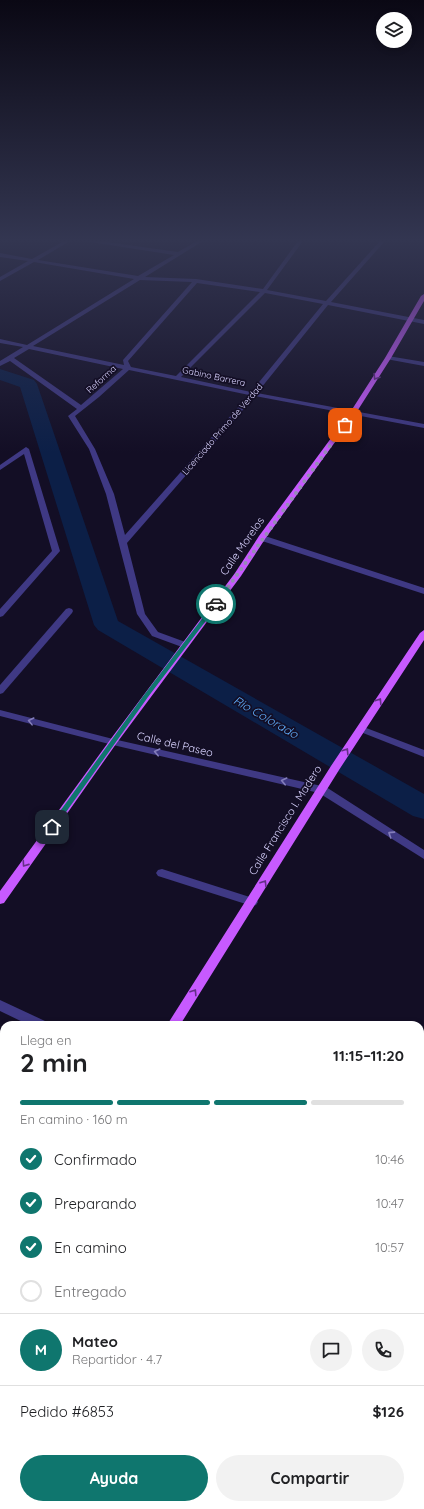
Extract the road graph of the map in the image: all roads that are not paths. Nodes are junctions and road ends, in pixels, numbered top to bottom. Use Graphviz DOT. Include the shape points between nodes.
graph roads {
  1 [pos="84,311"];
  2 [pos="169,311"];
  3 [pos="244,311"];
  4 [pos="320,311"];
  5 [pos="368,311"];
  6 [pos="415,311"];
  7 [pos="410,320"];
  8 [pos="424,322"];
  9 [pos="0,341"];
  10 [pos="26,347"];
  11 [pos="388,358"];
  12 [pos="5,361"];
  13 [pos="424,364"];
  14 [pos="128,367"];
  15 [pos="178,377"];
  16 [pos="253,394"];
  17 [pos="80,408"];
  18 [pos="354,412"];
  19 [pos="424,426"];
  20 [pos="0,468"];
  21 [pos="262,538"];
  22 [pos="123,542"];
  23 [pos="424,591"];
  24 [pos="69,611"];
  25 [pos="0,614"];
  26 [pos="424,632"];
  27 [pos="185,645"];
  28 [pos="0,691"];
  29 [pos="0,713"];
  30 [pos="359,731"];
  31 [pos="113,742"];
  32 [pos="424,754"];
  33 [pos="322,790"];
  34 [pos="424,855"];
  35 [pos="162,873"];
  36 [pos="0,900"];
  37 [pos="252,902"];
  38 [pos="0,1005"];
  39 [pos="33,1021"];
  40 [pos="176,1021"];
  1 -- 10 [label="street"];
  2 -- 14 [label="street, Reforma" via="125,361"];
  3 -- 15 [label="street"];
  4 -- 16 [label="street, Licenciado Primo de Verdad"];
  5 -- 7 [label="street"];
  6 -- 7 [label="main road, Calle Morelos"];
  7 -- 8 [label="street"];
  7 -- 11 [label="main road, Calle Morelos"];
  9 -- 10 [label="street, Gabino Barrera"];
  10 -- 12 [label="street"];
  10 -- 14 [label="street, Gabino Barrera"];
  11 -- 13 [label="street"];
  11 -- 18 [label="main road, Calle Morelos, one-way"];
  12 -- 17 [label="street"];
  14 -- 15 [label="street, Gabino Barrera"];
  14 -- 17 [label="street, Reforma"];
  15 -- 16 [label="street, Gabino Barrera"];
  16 -- 18 [label="street, Gabino Barrera"];
  16 -- 22 [label="street, Licenciado Primo de Verdad"];
  17 -- 22 [label="street, Reforma" via="71,416 92,449 110,494"];
  18 -- 19 [label="street, Gabino Barrera"];
  18 -- 21 [label="main road, Calle Morelos"];
  20 -- 25 [label="street" via="26,449 56,551"];
  21 -- 23 [label="street"];
  21 -- 27 [label="main road, Calle Morelos"];
  22 -- 27 [label="street" via="141,614 155,634"];
  24 -- 28 [label="street"];
  30 -- 26 [label="main road, Calle Francisco I. Madero, one-way"];
  27 -- 31 [label="main road, Calle Morelos"];
  31 -- 29 [label="street, Calle del Paseo, one-way"];
  30 -- 32 [label="street"];
  33 -- 30 [label="main road, Calle Francisco I. Madero, one-way"];
  33 -- 31 [label="street, Calle del Paseo, one-way"];
  31 -- 36 [label="main road, Calle Morelos, one-way"];
  34 -- 33 [label="street, Calle del Paseo, one-way"];
  37 -- 33 [label="main road, Calle Francisco I. Madero, one-way"];
  35 -- 37 [label="street"];
  40 -- 37 [label="main road, Calle Francisco I. Madero, one-way"];
  38 -- 39 [label="street"];
}
